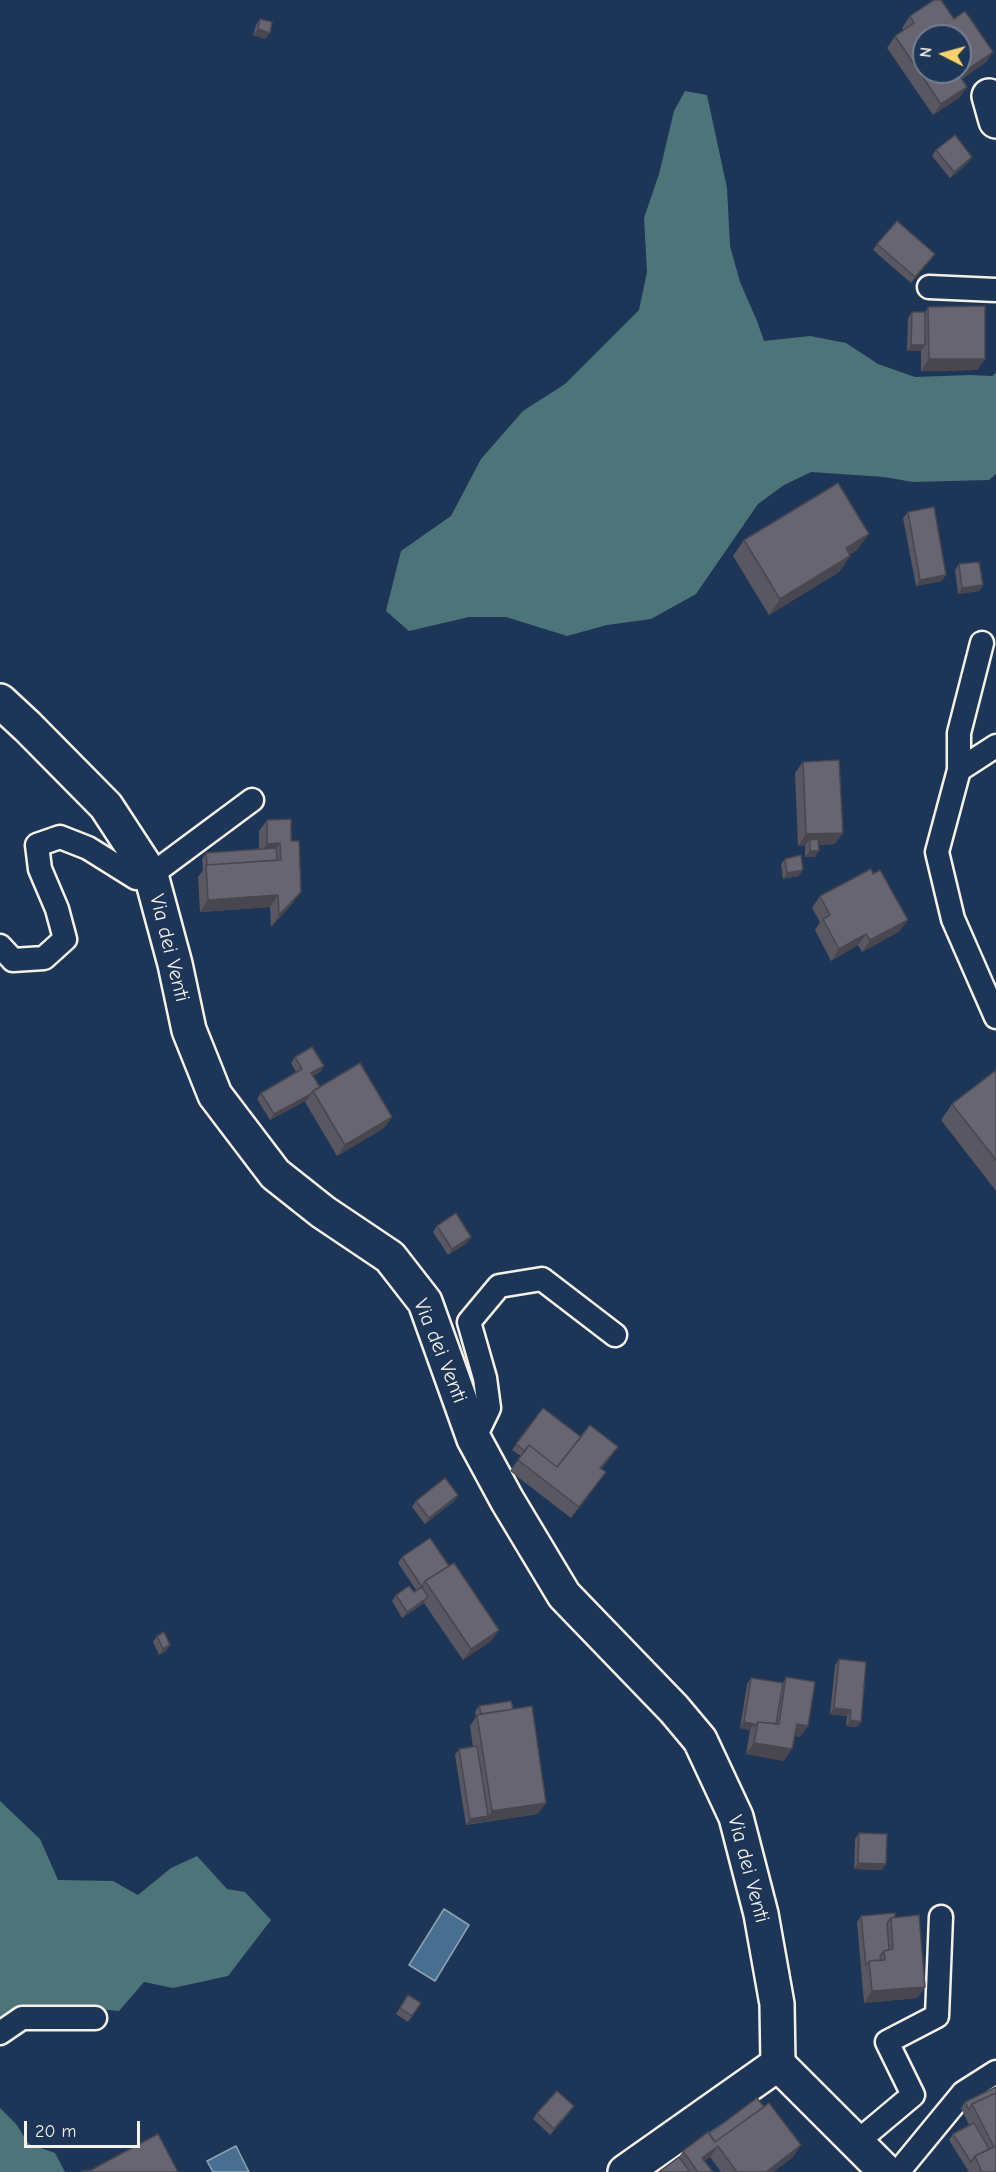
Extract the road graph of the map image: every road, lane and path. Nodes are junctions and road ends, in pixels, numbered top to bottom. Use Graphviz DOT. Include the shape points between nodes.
graph roads {
  1 [pos="929,287"];
  2 [pos="996,290"];
  3 [pos="982,643"];
  4 [pos="0,701"];
  5 [pos="996,746"];
  6 [pos="959,770"];
  7 [pos="252,800"];
  8 [pos="151,875"];
  9 [pos="0,946"];
  10 [pos="996,1017"];
  11 [pos="615,1335"];
  12 [pos="474,1439"];
  13 [pos="941,1917"];
  14 [pos="95,2018"];
  15 [pos="0,2033"];
  16 [pos="778,2064"];
  17 [pos="996,2072"];
  18 [pos="856,2142"];
  19 [pos="625,2172"];
  20 [pos="886,2172"];
  21 [pos="898,2172"];
  1 -- 2 [label="lane"];
  3 -- 6 [label="lane" via="959,733"];
  4 -- 8 [label="street, Via dei Venti" via="106,806"];
  5 -- 6 [label="lane"];
  6 -- 10 [label="lane" via="937,852 953,919"];
  7 -- 8 [label="lane"];
  8 -- 9 [label="lane" via="136,878 88,848 60,837 37,845 40,869 65,939 44,958 13,960"];
  8 -- 12 [label="street, Via dei Venti" via="189,1030 215,1095 274,1174 390,1257 425,1302"];
  11 -- 12 [label="lane" via="542,1279 499,1286 469,1322 489,1408"];
  12 -- 16 [label="street, Via dei Venti" via="564,1595 700,1740 736,1817 760,1914 777,2004"];
  13 -- 18 [label="lane" via="937,2016 887,2043 913,2095"];
  14 -- 15 [label="lane" via="22,2018"];
  16 -- 18 [label="street"];
  16 -- 19 [label="street"];
  17 -- 21 [label="lane" via="963,2093"];
  18 -- 20 [label="street"];
}
